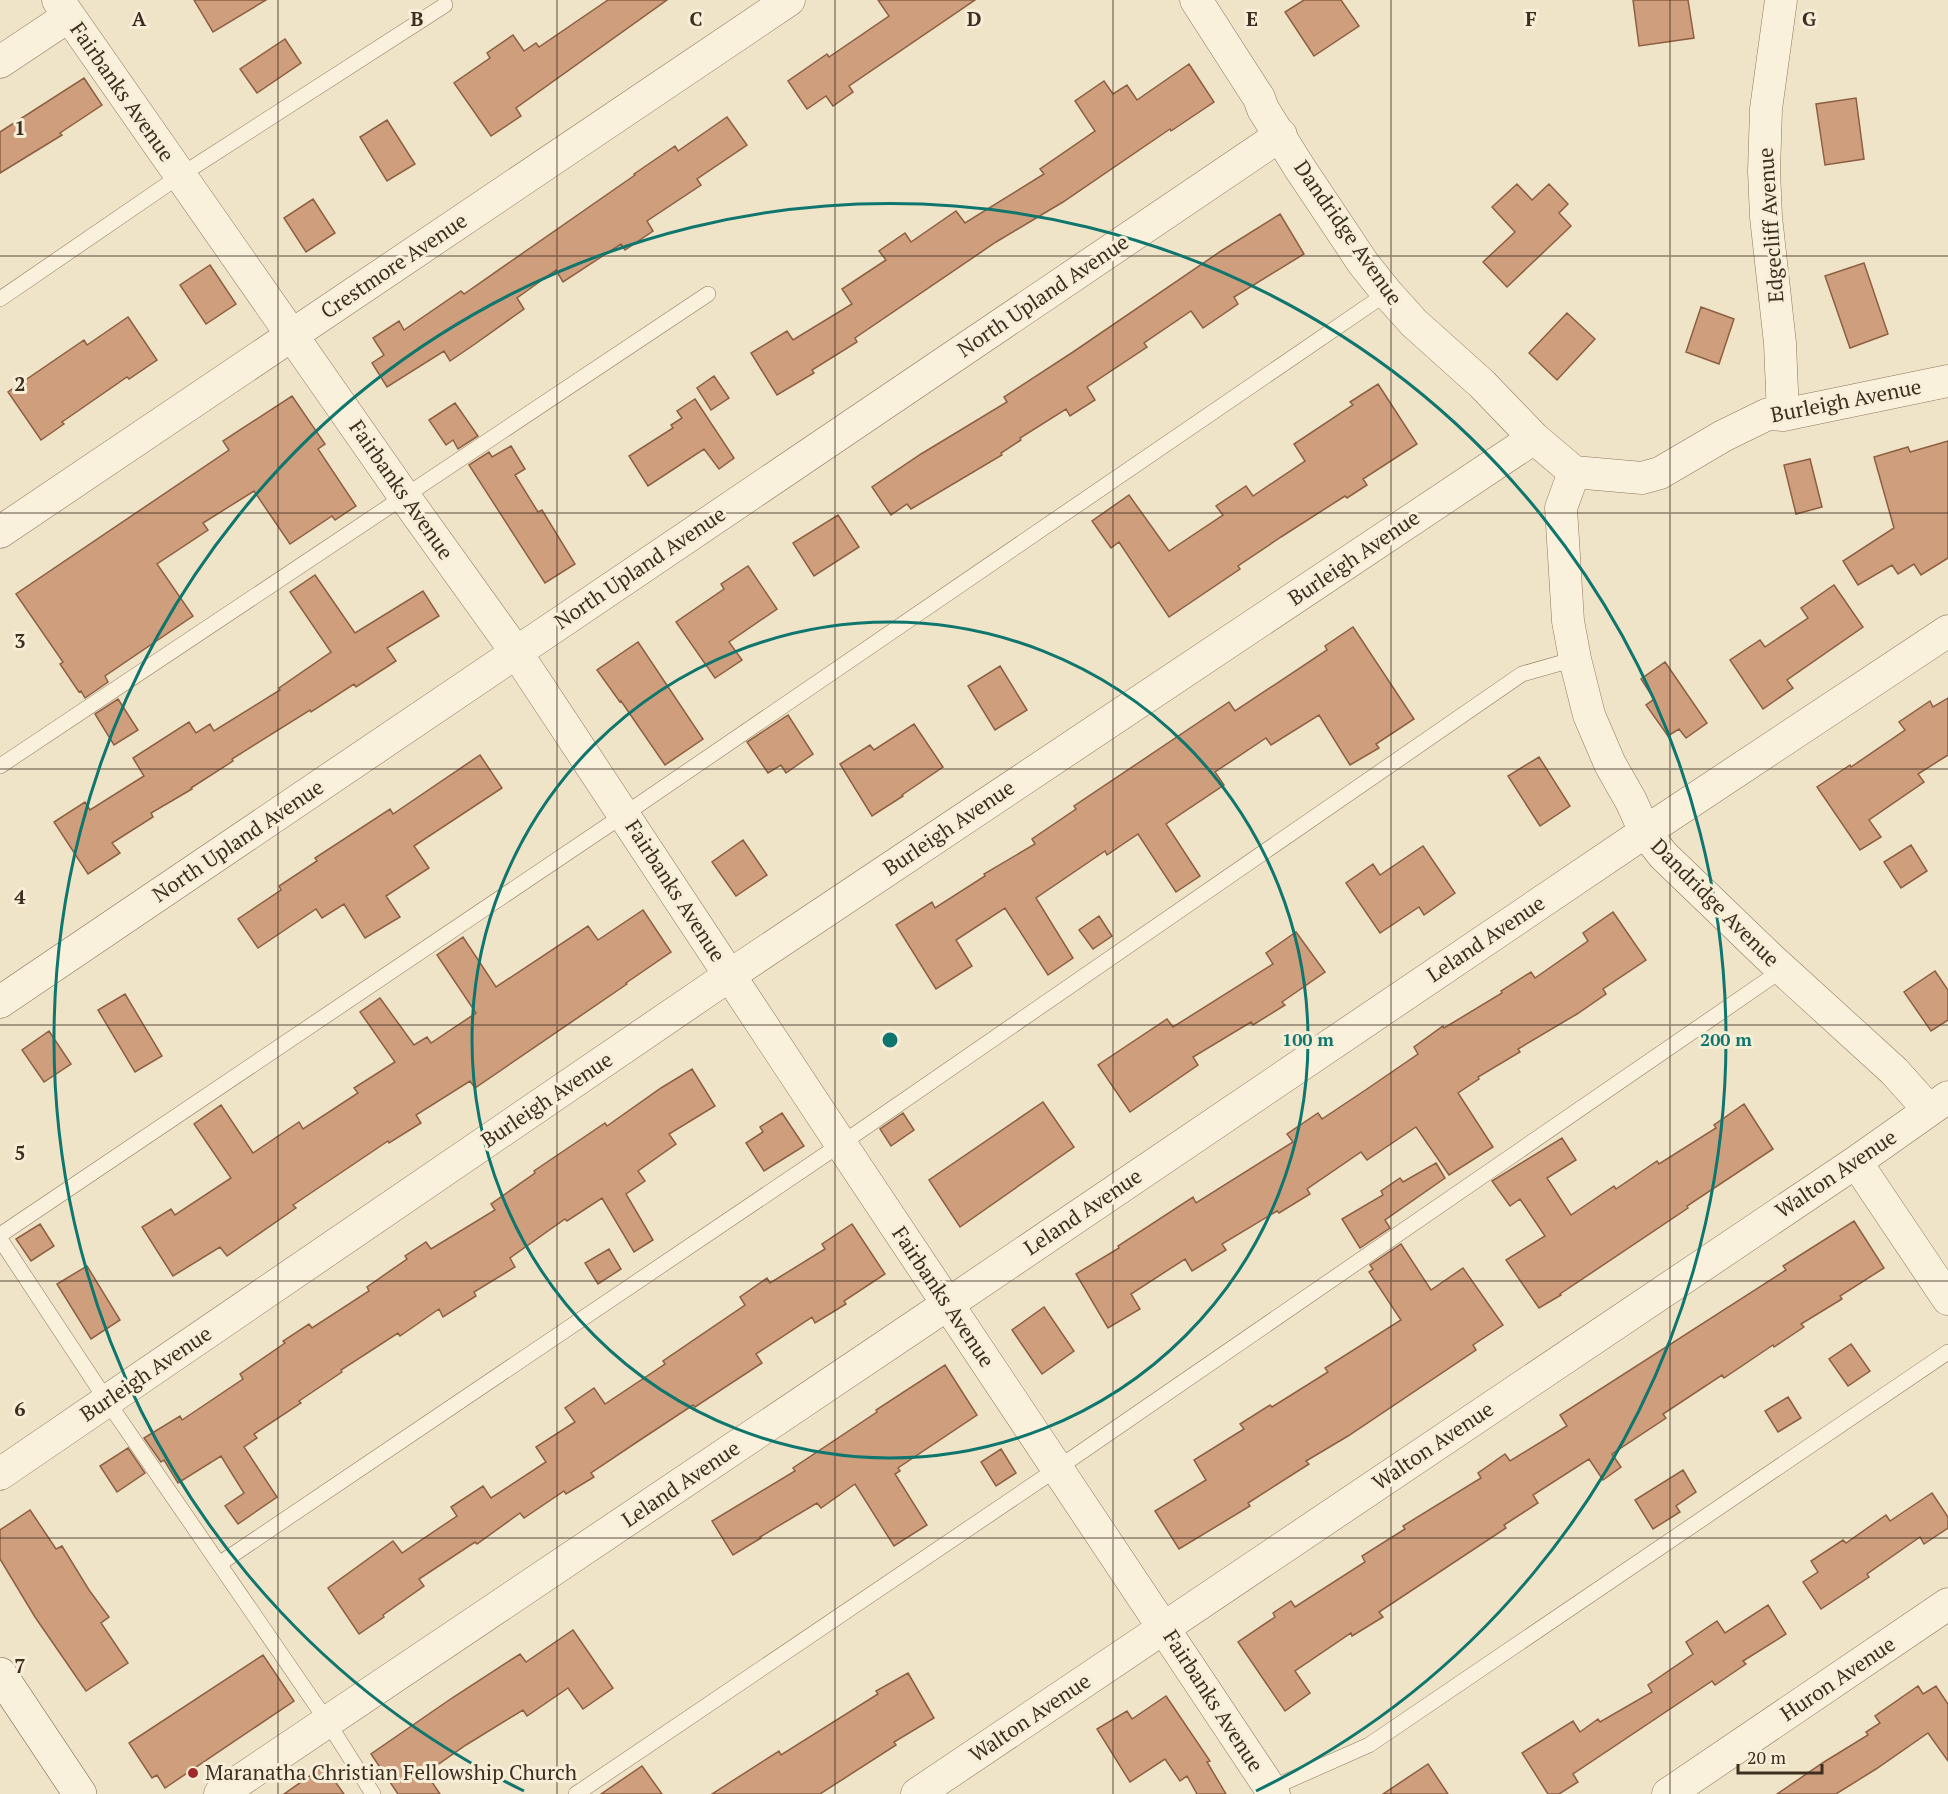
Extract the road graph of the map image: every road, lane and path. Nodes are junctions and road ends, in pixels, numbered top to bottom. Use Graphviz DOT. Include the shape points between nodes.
graph roads {
  1 [pos="789,0"];
  2 [pos="1196,0"];
  3 [pos="1781,0"];
  4 [pos="63,4"];
  5 [pos="445,5"];
  6 [pos="0,62"];
  7 [pos="1281,135"];
  8 [pos="181,176"];
  9 [pos="1387,293"];
  10 [pos="708,294"];
  11 [pos="0,299"];
  12 [pos="293,334"];
  13 [pos="1948,381"];
  14 [pos="1783,415"];
  15 [pos="1534,438"];
  16 [pos="1574,472"];
  17 [pos="404,496"];
  18 [pos="0,532"];
  19 [pos="1948,632"];
  20 [pos="516,652"];
  21 [pos="1575,659"];
  22 [pos="0,766"];
  23 [pos="625,814"];
  24 [pos="1645,832"];
  25 [pos="1782,970"];
  26 [pos="730,975"];
  27 [pos="0,1002"];
  28 [pos="1938,1103"];
  29 [pos="841,1144"];
  30 [pos="1856,1162"];
  31 [pos="0,1237"];
  32 [pos="1948,1299"];
  33 [pos="948,1304"];
  34 [pos="1948,1352"];
  35 [pos="107,1401"];
  36 [pos="1058,1468"];
  37 [pos="0,1474"];
  38 [pos="219,1564"];
  39 [pos="1948,1604"];
  40 [pos="1164,1627"];
  41 [pos="0,1674"];
  42 [pos="327,1722"];
  43 [pos="1269,1792"];
  44 [pos="80,1794"];
  45 [pos="220,1794"];
  46 [pos="373,1794"];
  47 [pos="576,1794"];
  48 [pos="917,1794"];
  49 [pos="1668,1794"];
  1 -- 12 [label="street, Crestmore Avenue"];
  2 -- 7 [label="street, Dandridge Avenue"];
  3 -- 14 [label="street, Edgecliff Avenue" via="1766,109 1764,171"];
  4 -- 6 [label="street"];
  4 -- 8 [label="street, Fairbanks Avenue"];
  5 -- 8 [label="lane"];
  7 -- 9 [label="street, Dandridge Avenue"];
  7 -- 20 [label="street, North Upland Avenue"];
  8 -- 11 [label="lane"];
  8 -- 12 [label="street, Fairbanks Avenue"];
  9 -- 15 [label="street, Dandridge Avenue"];
  9 -- 23 [label="lane"];
  10 -- 17 [label="lane"];
  12 -- 17 [label="street, Fairbanks Avenue"];
  12 -- 18 [label="street, Crestmore Avenue"];
  13 -- 14 [label="street, Burleigh Avenue"];
  14 -- 16 [label="street, Burleigh Avenue" via="1768,414 1660,473 1642,478"];
  15 -- 16 [label="street"];
  15 -- 26 [label="street, Burleigh Avenue"];
  16 -- 21 [label="street, Dandridge Avenue" via="1561,508 1568,621"];
  17 -- 20 [label="street, Fairbanks Avenue"];
  17 -- 22 [label="lane"];
  19 -- 24 [label="street, Leland Avenue"];
  20 -- 23 [label="street, Fairbanks Avenue"];
  20 -- 27 [label="street, North Upland Avenue"];
  21 -- 24 [label="street, Dandridge Avenue" via="1589,715"];
  21 -- 29 [label="lane" via="1522,674"];
  23 -- 26 [label="street, Fairbanks Avenue"];
  23 -- 31 [label="lane"];
  24 -- 25 [label="street, Dandridge Avenue" via="1663,855"];
  24 -- 33 [label="street, Leland Avenue"];
  25 -- 28 [label="street, Dandridge Avenue" via="1894,1071"];
  25 -- 36 [label="lane"];
  26 -- 29 [label="street, Fairbanks Avenue"];
  26 -- 35 [label="street, Burleigh Avenue"];
  28 -- 30 [label="street, Walton Avenue"];
  29 -- 33 [label="street, Fairbanks Avenue"];
  29 -- 38 [label="lane"];
  30 -- 32 [label="street"];
  30 -- 40 [label="street, Walton Avenue"];
  31 -- 35 [label="lane"];
  33 -- 36 [label="street, Fairbanks Avenue"];
  33 -- 42 [label="street, Leland Avenue"];
  34 -- 43 [label="lane" via="1369,1745"];
  35 -- 37 [label="street, Burleigh Avenue"];
  35 -- 38 [label="lane"];
  36 -- 40 [label="street, Fairbanks Avenue"];
  36 -- 47 [label="lane"];
  38 -- 42 [label="lane"];
  39 -- 49 [label="street, Huron Avenue"];
  40 -- 43 [label="street, Fairbanks Avenue"];
  40 -- 48 [label="street, Walton Avenue"];
  41 -- 44 [label="street"];
  42 -- 45 [label="street, Leland Avenue"];
  42 -- 46 [label="lane"];
}
